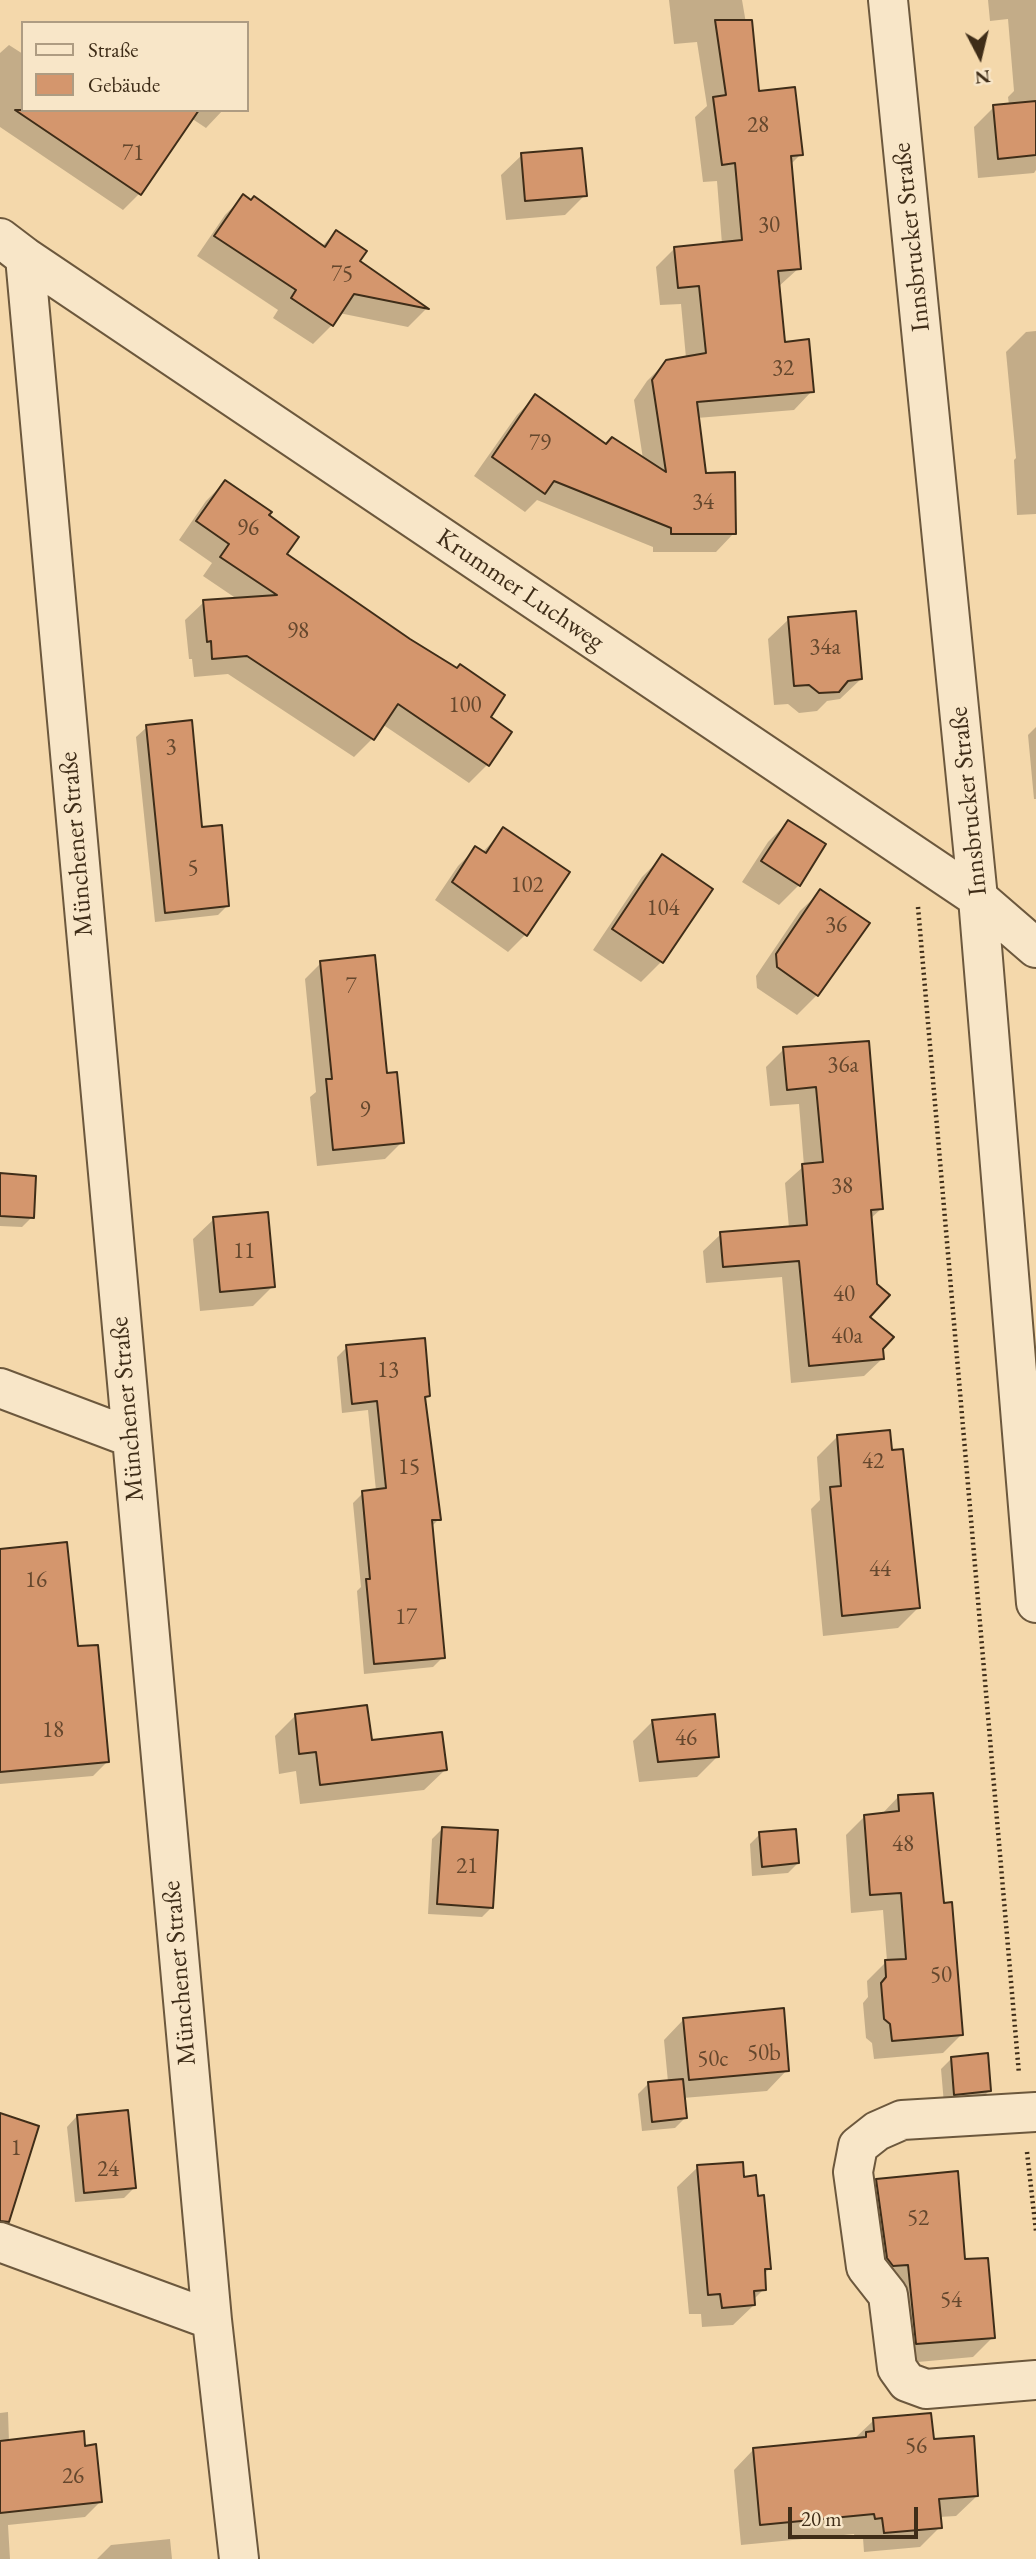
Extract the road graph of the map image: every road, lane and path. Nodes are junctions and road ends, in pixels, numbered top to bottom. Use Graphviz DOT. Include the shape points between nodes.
graph roads {
  1 [pos="888,0"];
  2 [pos="13,248"];
  3 [pos="914,854"];
  4 [pos="978,898"];
  5 [pos="1036,948"];
  6 [pos="0,1388"];
  7 [pos="130,1437"];
  8 [pos="1036,1603"];
  9 [pos="1029,2112"];
  10 [pos="1036,2231"];
  11 [pos="0,2242"];
  12 [pos="212,2320"];
  13 [pos="1036,2380"];
  14 [pos="239,2559"];
  1 -- 4 [label="street, Innsbrucker Straße"];
  2 -- 3 [label="street, Krummer Luchweg"];
  2 -- 7 [label="street, Münchener Straße"];
  3 -- 4 [label="street, Krummer Luchweg"];
  3 -- 9 [label="path"];
  4 -- 5 [label="street, Krummer Luchweg"];
  4 -- 8 [label="street, Innsbrucker Straße"];
  6 -- 7 [label="street"];
  7 -- 12 [label="street, Münchener Straße"];
  9 -- 10 [label="path"];
  9 -- 13 [label="street" via="902,2120 858,2146 853,2172 866,2267 888,2295 897,2368 907,2382 926,2389"];
  11 -- 12 [label="street"];
  12 -- 14 [label="street, Münchener Straße"];
}
